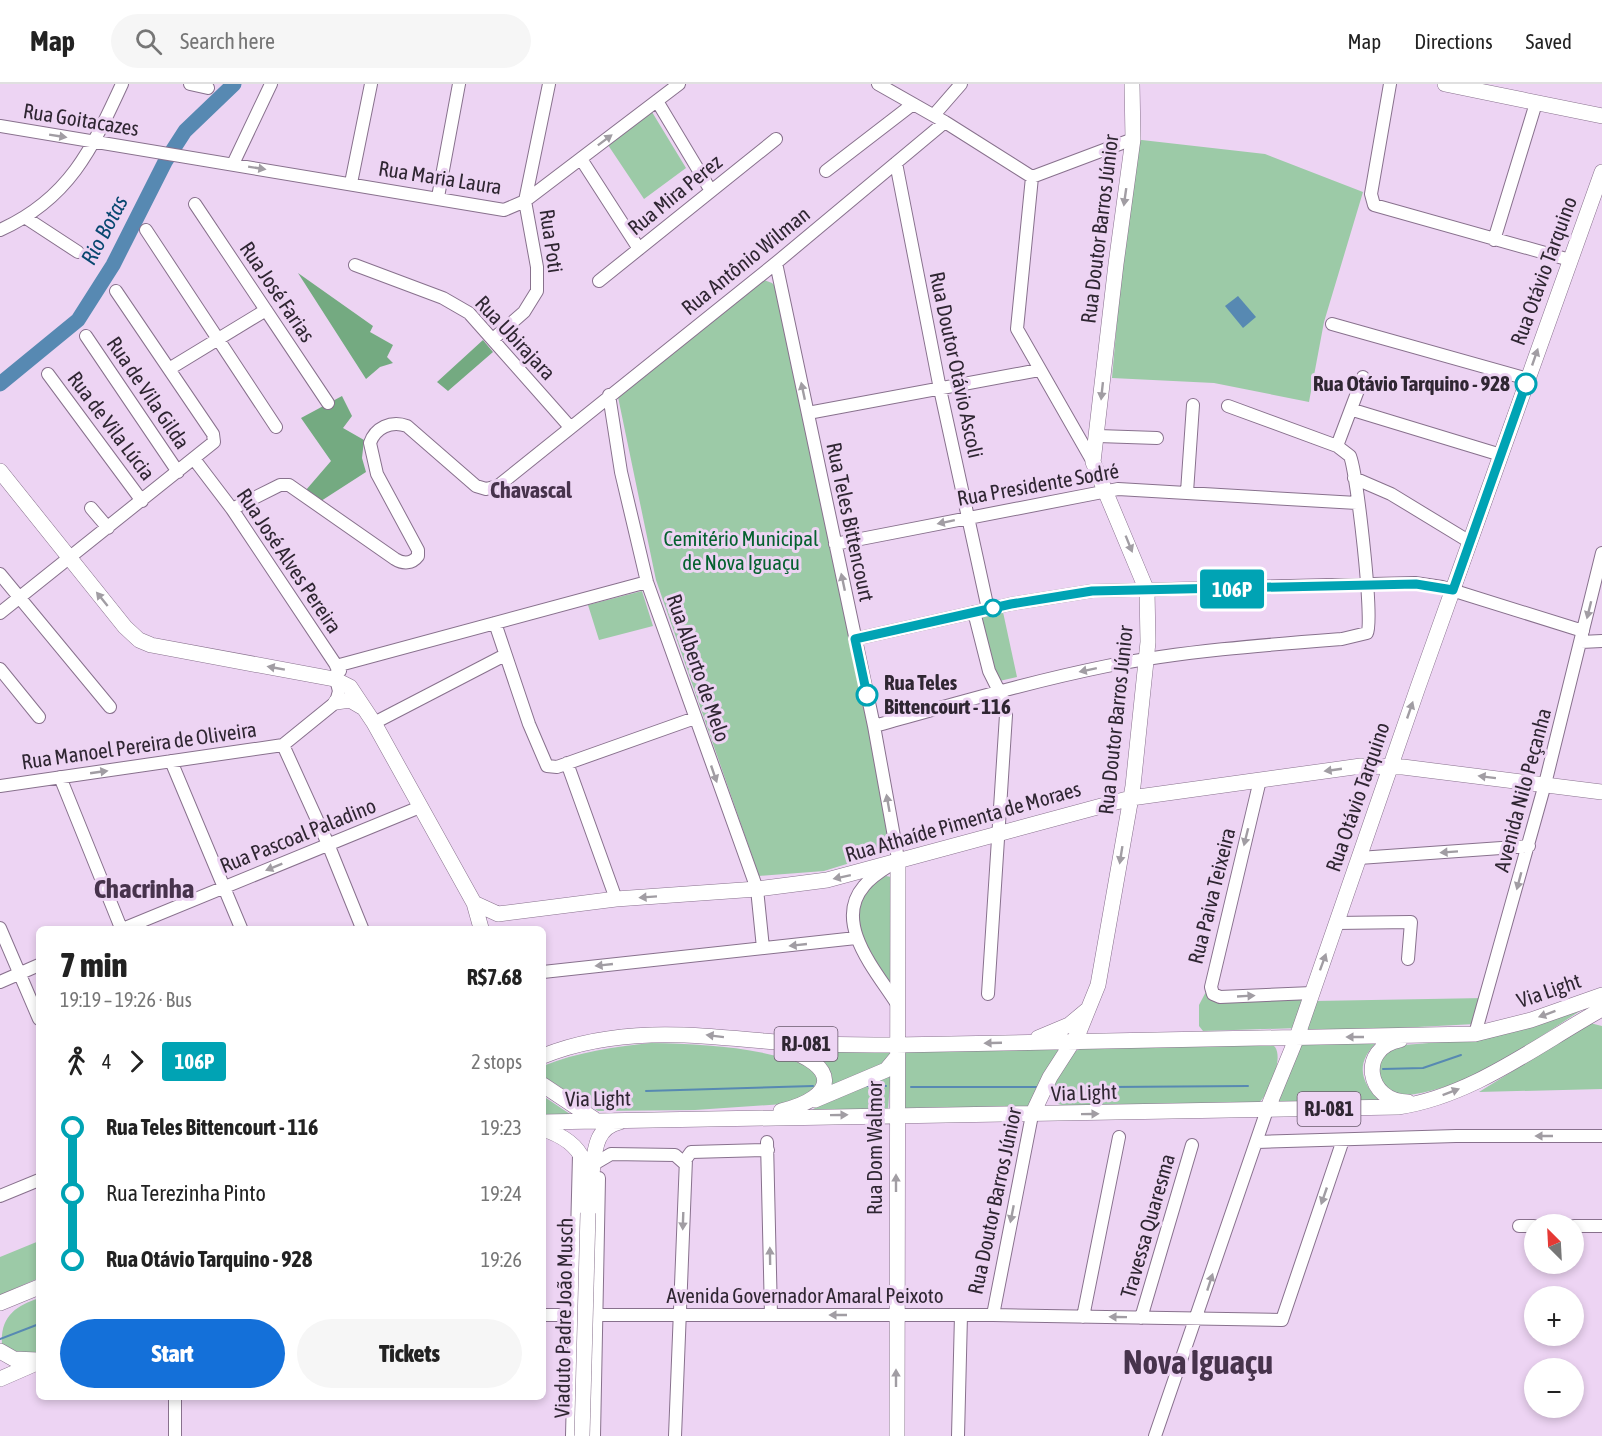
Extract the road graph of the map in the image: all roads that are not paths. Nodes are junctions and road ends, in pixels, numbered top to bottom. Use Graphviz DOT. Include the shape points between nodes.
graph roads {
  1 [pos="122,84"];
  2 [pos="190,84"];
  3 [pos="271,84"];
  4 [pos="371,84"];
  5 [pos="459,84"];
  6 [pos="549,84"];
  7 [pos="679,84"];
  8 [pos="878,84"];
  9 [pos="961,84"];
  10 [pos="1132,84"];
  11 [pos="1390,84"];
  12 [pos="1445,84"];
  13 [pos="208,88"];
  14 [pos="657,101"];
  15 [pos="1536,103"];
  16 [pos="913,104"];
  17 [pos="934,115"];
  18 [pos="1602,117"];
  19 [pos="945,122"];
  20 [pos="0,126"];
  21 [pos="776,139"];
  22 [pos="1133,139"];
  23 [pos="95,142"];
  24 [pos="156,152"];
  25 [pos="581,159"];
  26 [pos="233,164"];
  27 [pos="896,164"];
  28 [pos="826,171"];
  29 [pos="1602,172"];
  30 [pos="1032,177"];
  31 [pos="351,183"];
  32 [pos="711,191"];
  33 [pos="438,197"];
  34 [pos="525,201"];
  35 [pos="195,204"];
  36 [pos="26,218"];
  37 [pos="0,230"];
  38 [pos="146,230"];
  39 [pos="1494,240"];
  40 [pos="639,249"];
  41 [pos="78,252"];
  42 [pos="1570,260"];
  43 [pos="776,263"];
  44 [pos="355,265"];
  45 [pos="599,281"];
  46 [pos="116,291"];
  47 [pos="267,310"];
  48 [pos="1332,324"];
  49 [pos="86,336"];
  50 [pos="493,339"];
  51 [pos="218,340"];
  52 [pos="169,369"];
  53 [pos="1039,370"];
  54 [pos="48,374"];
  55 [pos="1363,377"];
  56 [pos="1528,379"];
  57 [pos="940,389"];
  58 [pos="609,395"];
  59 [pos="328,403"];
  60 [pos="1193,405"];
  61 [pos="1227,406"];
  62 [pos="1353,411"];
  63 [pos="808,414"];
  64 [pos="276,427"];
  65 [pos="570,427"];
  66 [pos="1098,436"];
  67 [pos="1157,438"];
  68 [pos="1337,446"];
  69 [pos="1501,455"];
  70 [pos="194,459"];
  71 [pos="1094,462"];
  72 [pos="0,471"];
  73 [pos="178,472"];
  74 [pos="1354,478"];
  75 [pos="1107,490"];
  76 [pos="1187,492"];
  77 [pos="142,501"];
  78 [pos="1357,503"];
  79 [pos="91,508"];
  80 [pos="232,509"];
  81 [pos="968,517"];
  82 [pos="108,528"];
  83 [pos="1470,542"];
  84 [pos="835,544"];
  85 [pos="1602,553"];
  86 [pos="70,559"];
  87 [pos="0,574"];
  88 [pos="647,582"];
  89 [pos="1367,585"];
  90 [pos="1453,590"];
  91 [pos="1147,591"];
  92 [pos="19,598"];
  93 [pos="988,609"];
  94 [pos="974,612"];
  95 [pos="0,613"];
  96 [pos="495,623"];
  97 [pos="1582,637"];
  98 [pos="855,639"];
  99 [pos="1602,641"];
  100 [pos="505,655"];
  101 [pos="1146,659"];
  102 [pos="0,669"];
  103 [pos="335,672"];
  104 [pos="999,692"];
  105 [pos="336,702"];
  106 [pos="110,707"];
  107 [pos="365,709"];
  108 [pos="39,717"];
  109 [pos="695,718"];
  110 [pos="374,723"];
  111 [pos="873,726"];
  112 [pos="283,745"];
  113 [pos="171,761"];
  114 [pos="567,763"];
  115 [pos="1392,765"];
  116 [pos="60,777"];
  117 [pos="1260,780"];
  118 [pos="1545,784"];
  119 [pos="0,786"];
  120 [pos="1602,792"];
  121 [pos="1131,798"];
  122 [pos="420,807"];
  123 [pos="997,832"];
  124 [pos="328,844"];
  125 [pos="1528,846"];
  126 [pos="1359,858"];
  127 [pos="898,860"];
  128 [pos="224,887"];
  129 [pos="757,889"];
  130 [pos="616,899"];
  131 [pos="474,903"];
  132 [pos="498,914"];
  133 [pos="1336,923"];
  134 [pos="122,926"];
  135 [pos="128,926"];
  136 [pos="240,926"];
  137 [pos="361,926"];
  138 [pos="481,926"];
  139 [pos="484,926"];
  140 [pos="0,928"];
  141 [pos="856,938"];
  142 [pos="763,948"];
  143 [pos="1408,959"];
  144 [pos="36,966"];
  145 [pos="546,972"];
  146 [pos="19,974"];
  147 [pos="0,982"];
  148 [pos="1312,993"];
  149 [pos="988,994"];
  150 [pos="1602,995"];
  151 [pos="897,1004"];
  152 [pos="1571,1005"];
  153 [pos="1091,1006"];
  154 [pos="1602,1009"];
  155 [pos="36,1012"];
  156 [pos="1475,1034"];
  157 [pos="1420,1036"];
  158 [pos="1268,1037"];
  159 [pos="1297,1037"];
  160 [pos="754,1040"];
  161 [pos="1026,1042"];
  162 [pos="1074,1044"];
  163 [pos="896,1052"];
  164 [pos="546,1055"];
  165 [pos="1286,1061"];
  166 [pos="546,1087"];
  167 [pos="1043,1092"];
  168 [pos="1429,1101"];
  169 [pos="807,1103"];
  170 [pos="1267,1110"];
  171 [pos="1060,1114"];
  172 [pos="896,1115"];
  173 [pos="1032,1115"];
  174 [pos="734,1118"];
  175 [pos="594,1119"];
  176 [pos="631,1120"];
  177 [pos="546,1122"];
  178 [pos="546,1130"];
  179 [pos="1602,1136"];
  180 [pos="1119,1137"];
  181 [pos="1343,1140"];
  182 [pos="1257,1142"];
  183 [pos="1192,1145"];
  184 [pos="589,1163"];
  185 [pos="684,1163"];
  186 [pos="36,1181"];
  187 [pos="0,1196"];
  188 [pos="1520,1226"];
  189 [pos="1524,1226"];
  190 [pos="1584,1226"];
  191 [pos="1602,1226"];
  192 [pos="36,1288"];
  193 [pos="4,1304"];
  194 [pos="546,1315"];
  195 [pos="596,1315"];
  196 [pos="680,1315"];
  197 [pos="771,1315"];
  198 [pos="896,1315"];
  199 [pos="961,1315"];
  200 [pos="993,1315"];
  201 [pos="574,1316"];
  202 [pos="1083,1317"];
  203 [pos="1141,1318"];
  204 [pos="1197,1319"];
  205 [pos="0,1351"];
  206 [pos="36,1361"];
  207 [pos="36,1362"];
  208 [pos="0,1379"];
  209 [pos="175,1400"];
  210 [pos="175,1436"];
  211 [pos="572,1436"];
  212 [pos="582,1436"];
  213 [pos="594,1436"];
  214 [pos="675,1436"];
  215 [pos="897,1436"];
  216 [pos="958,1436"];
  217 [pos="1155,1436"];
  1 -- 23 [label="street"];
  2 -- 13 [label="street"];
  3 -- 26 [label="street"];
  4 -- 31 [label="street"];
  5 -- 33 [label="street"];
  6 -- 34 [label="street"];
  7 -- 14 [label="street, Rua Maria Laura"];
  8 -- 16 [label="street"];
  9 -- 17 [label="street"];
  10 -- 22 [label="main road, Rua Doutor Barros Júnior"];
  11 -- 39 [label="street" via="1372,203"];
  12 -- 15 [label="main road"];
  25 -- 14 [label="street, Rua Maria Laura, one-way"];
  14 -- 32 [label="street"];
  15 -- 18 [label="main road"];
  15 -- 39 [label="street"];
  16 -- 17 [label="street"];
  16 -- 28 [label="street"];
  17 -- 19 [label="street"];
  19 -- 27 [label="street, Rua Antônio Wilman"];
  19 -- 30 [label="street"];
  20 -- 23 [label="street, Rua Goitacazes, one-way"];
  21 -- 32 [label="street, Rua Mira Perez"];
  22 -- 30 [label="street"];
  22 -- 66 [label="main road, Rua Doutor Barros Júnior, one-way"];
  23 -- 24 [label="street, Rua Goitacazes"];
  23 -- 36 [label="street" via="69,179"];
  24 -- 26 [label="street, Rua Maria Laura"];
  25 -- 34 [label="street, Rua Maria Laura"];
  25 -- 40 [label="street"];
  26 -- 31 [label="street, Rua Maria Laura, one-way"];
  27 -- 43 [label="street, Rua Antônio Wilman"];
  27 -- 57 [label="street, Rua Doutor Otávio Ascoli"];
  29 -- 42 [label="main road, Rua Otávio Tarquino"];
  30 -- 53 [label="street" via="1015,321"];
  31 -- 33 [label="street, Rua Maria Laura"];
  32 -- 40 [label="street, Rua Mira Perez"];
  33 -- 34 [label="street, Rua Maria Laura" via="500,210"];
  34 -- 50 [label="street, Rua Poti" via="537,267 537,291 524,312"];
  35 -- 47 [label="street, Rua José Farias"];
  36 -- 37 [label="street"];
  36 -- 41 [label="street"];
  38 -- 51 [label="street"];
  39 -- 42 [label="street"];
  40 -- 45 [label="street, Rua Mira Perez"];
  56 -- 42 [label="main road, Rua Otávio Tarquino, one-way"];
  43 -- 58 [label="street, Rua Antônio Wilman"];
  63 -- 43 [label="street, Rua Teles Bittencourt, one-way"];
  44 -- 50 [label="street, Rua Ubirajara" via="458,306"];
  46 -- 52 [label="street"];
  47 -- 51 [label="street"];
  47 -- 59 [label="street, Rua José Farias"];
  48 -- 56 [label="street"];
  49 -- 73 [label="street, Rua de Vila Gilda"];
  50 -- 65 [label="street, Rua Ubirajara"];
  51 -- 52 [label="street"];
  51 -- 64 [label="street"];
  52 -- 70 [label="street" via="215,437"];
  53 -- 57 [label="street"];
  53 -- 71 [label="street"];
  54 -- 77 [label="street, Rua de Vila Lúcia"];
  55 -- 62 [label="street"];
  56 -- 69 [label="main road, Rua Otávio Tarquino"];
  57 -- 63 [label="street"];
  57 -- 81 [label="street, Rua Doutor Otávio Ascoli"];
  58 -- 65 [label="street, Rua Antônio Wilman"];
  58 -- 88 [label="street, Rua Alberto de Melo" via="621,472"];
  60 -- 76 [label="street"];
  61 -- 68 [label="street"];
  62 -- 68 [label="street"];
  62 -- 69 [label="street"];
  63 -- 84 [label="street, Rua Teles Bittencourt"];
  65 -- 80 [label="street, Rua Antônio Wilman" via="505,481 488,489 476,486 407,426 394,424 379,429 371,440 370,453 377,474 418,550 416,558 409,562 395,559 289,485 280,485"];
  66 -- 67 [label="street"];
  66 -- 71 [label="main road, Rua Doutor Barros Júnior"];
  68 -- 74 [label="street" via="1350,456"];
  69 -- 83 [label="main road, Rua Otávio Tarquino"];
  70 -- 73 [label="street"];
  70 -- 80 [label="street, Rua José Alves Pereira"];
  71 -- 75 [label="main road, Rua Doutor Barros Júnior"];
  72 -- 86 [label="main road"];
  73 -- 77 [label="street"];
  74 -- 78 [label="street"];
  74 -- 83 [label="street" via="1391,494"];
  75 -- 76 [label="street, Rua Presidente Sodré"];
  75 -- 81 [label="street, Rua Presidente Sodré"];
  75 -- 91 [label="main road, Rua Doutor Barros Júnior, one-way"];
  76 -- 78 [label="street, Rua Presidente Sodré"];
  77 -- 82 [label="street"];
  78 -- 89 [label="street"];
  79 -- 82 [label="street"];
  80 -- 103 [label="street, Rua José Alves Pereira"];
  81 -- 84 [label="street, Rua Presidente Sodré, one-way"];
  81 -- 93 [label="street, Rua Doutor Otávio Ascoli"];
  82 -- 86 [label="street"];
  83 -- 90 [label="main road, Rua Otávio Tarquino"];
  98 -- 84 [label="street, Rua Teles Bittencourt, one-way"];
  85 -- 97 [label="street, Avenida Nilo Peçanha, one-way"];
  86 -- 92 [label="street"];
  103 -- 86 [label="main road, one-way" via="142,641 125,627"];
  87 -- 92 [label="street"];
  88 -- 96 [label="street"];
  88 -- 109 [label="street, Rua Alberto de Melo"];
  89 -- 90 [label="street" via="1430,584"];
  89 -- 91 [label="street"];
  89 -- 101 [label="street" via="1370,623 1367,633 1360,636"];
  90 -- 97 [label="street"];
  115 -- 90 [label="main road, Rua Otávio Tarquino, one-way"];
  91 -- 93 [label="street" via="1082,592"];
  91 -- 101 [label="main road, Rua Doutor Barros Júnior"];
  92 -- 95 [label="street"];
  92 -- 106 [label="street"];
  93 -- 94 [label="street"];
  94 -- 98 [label="street"];
  94 -- 104 [label="street" via="989,671"];
  96 -- 100 [label="street"];
  96 -- 103 [label="street"];
  97 -- 99 [label="street"];
  97 -- 118 [label="street, Avenida Nilo Peçanha"];
  98 -- 111 [label="street, Rua Teles Bittencourt"];
  100 -- 110 [label="street"];
  100 -- 114 [label="street" via="545,763 551,767"];
  101 -- 104 [label="street, one-way"];
  101 -- 121 [label="main road, Rua Doutor Barros Júnior"];
  102 -- 108 [label="street"];
  103 -- 105 [label="street" via="339,691"];
  103 -- 107 [label="main road"];
  104 -- 111 [label="street"];
  104 -- 123 [label="street" via="1006,726"];
  105 -- 107 [label="main road" via="350,700"];
  105 -- 112 [label="street"];
  107 -- 110 [label="main road"];
  109 -- 114 [label="street"];
  109 -- 129 [label="street, Rua Alberto de Melo, one-way"];
  110 -- 122 [label="main road"];
  127 -- 111 [label="street, Rua Teles Bittencourt, one-way"];
  112 -- 113 [label="street, Rua Manoel Pereira de Oliveira"];
  112 -- 124 [label="street"];
  116 -- 113 [label="street, Rua Manoel Pereira de Oliveira, one-way"];
  113 -- 128 [label="street"];
  114 -- 130 [label="street"];
  115 -- 117 [label="main road, Rua Athaíde Pimenta de Moraes, one-way"];
  118 -- 115 [label="main road, Rua Athaíde Pimenta de Moraes, one-way"];
  115 -- 126 [label="main road, Rua Otávio Tarquino"];
  116 -- 119 [label="street, Rua Manoel Pereira de Oliveira"];
  116 -- 134 [label="street"];
  117 -- 121 [label="main road, Rua Athaíde Pimenta de Moraes"];
  117 -- 148 [label="street, Rua Paiva Teixeira, one-way" via="1211,981 1212,992 1220,997"];
  118 -- 120 [label="main road, Rua Athaíde Pimenta de Moraes"];
  118 -- 125 [label="street, Avenida Nilo Peçanha"];
  121 -- 123 [label="main road, Rua Athaíde Pimenta de Moraes"];
  121 -- 153 [label="main road, Rua Doutor Barros Júnior, one-way" via="1107,944"];
  122 -- 124 [label="street, Rua Pascoal Paladino"];
  122 -- 131 [label="main road"];
  123 -- 127 [label="main road, Rua Athaíde Pimenta de Moraes"];
  123 -- 149 [label="street"];
  124 -- 128 [label="street, Rua Pascoal Paladino, one-way"];
  124 -- 137 [label="street"];
  125 -- 126 [label="street, one-way"];
  125 -- 156 [label="street, Avenida Nilo Peçanha, one-way"];
  126 -- 133 [label="main road, Rua Otávio Tarquino"];
  127 -- 129 [label="main road, Rua Athaíde Pimenta de Moraes, one-way" via="839,878"];
  127 -- 141 [label="street" via="865,884 858,894 853,918"];
  127 -- 151 [label="main road, Rua Dom Walmor"];
  128 -- 135 [label="street, Rua Pascoal Paladino"];
  128 -- 136 [label="street"];
  129 -- 130 [label="main road, Rua Athaíde Pimenta de Moraes, one-way"];
  129 -- 142 [label="street, Rua Alberto de Melo"];
  130 -- 132 [label="main road, Rua Athaíde Pimenta de Moraes"];
  131 -- 132 [label="main road"];
  131 -- 138 [label="main road"];
  132 -- 139 [label="main road"];
  133 -- 143 [label="street" via="1411,922"];
  148 -- 133 [label="main road, Rua Otávio Tarquino, one-way"];
  140 -- 146 [label="street"];
  141 -- 142 [label="street, one-way"];
  141 -- 151 [label="street"];
  142 -- 145 [label="street, one-way"];
  144 -- 146 [label="street"];
  146 -- 147 [label="street"];
  146 -- 155 [label="street"];
  148 -- 159 [label="main road, Rua Otávio Tarquino"];
  150 -- 152 [label="main road, Via Light / RJ-081"];
  151 -- 163 [label="main road, Rua Dom Walmor"];
  152 -- 154 [label="main road"];
  152 -- 156 [label="main road, Via Light / RJ-081, one-way"];
  153 -- 161 [label="main road" via="1069,1025"];
  153 -- 162 [label="main road, Rua Doutor Barros Júnior"];
  168 -- 154 [label="main road, Via Light / RJ-081, one-way" via="1476,1082"];
  156 -- 157 [label="main road, Via Light / RJ-081"];
  157 -- 159 [label="main road, Via Light / RJ-081, one-way"];
  157 -- 168 [label="main road" via="1385,1046 1374,1059 1372,1076 1379,1090 1389,1098"];
  158 -- 159 [label="main road, Via Light / RJ-081"];
  158 -- 162 [label="main road, Via Light / RJ-081"];
  158 -- 165 [label="main road" via="1282,1046"];
  159 -- 165 [label="main road, Rua Otávio Tarquino"];
  160 -- 163 [label="main road, Via Light / RJ-081"];
  160 -- 164 [label="main road, Via Light / RJ-081, one-way" via="698,1034 638,1034 586,1042"];
  160 -- 169 [label="main road" via="805,1055 818,1064 823,1087"];
  161 -- 162 [label="main road, Via Light / RJ-081"];
  161 -- 163 [label="main road, Via Light / RJ-081, one-way"];
  162 -- 167 [label="main road, Rua Doutor Barros Júnior"];
  163 -- 169 [label="main road" via="886,1070"];
  163 -- 172 [label="main road, Rua Dom Walmor"];
  165 -- 170 [label="main road, Rua Otávio Tarquino"];
  166 -- 175 [label="main road"];
  167 -- 171 [label="main road"];
  167 -- 173 [label="main road, Rua Doutor Barros Júnior"];
  168 -- 170 [label="main road, Via Light / RJ-081" via="1388,1108"];
  169 -- 174 [label="main road"];
  171 -- 170 [label="main road, Via Light / RJ-081, one-way"];
  170 -- 182 [label="street, Rua Otávio Tarquino"];
  171 -- 173 [label="main road, Via Light / RJ-081"];
  172 -- 173 [label="main road, Via Light / RJ-081"];
  174 -- 172 [label="main road, Via Light / RJ-081, one-way"];
  198 -- 172 [label="main road, Rua Dom Walmor, one-way"];
  173 -- 200 [label="street, Rua Doutor Barros Júnior, one-way"];
  174 -- 176 [label="main road, Via Light / RJ-081"];
  175 -- 176 [label="main road, Via Light / RJ-081"];
  175 -- 177 [label="main road, Via Light / RJ-081"];
  176 -- 184 [label="main road, Viaduto Padre João Musch" via="609,1125 601,1132"];
  178 -- 184 [label="main road" via="565,1137"];
  179 -- 181 [label="street, one-way"];
  180 -- 202 [label="street"];
  181 -- 182 [label="street"];
  181 -- 204 [label="street, Avenida Governador Amaral Peixoto, one-way" via="1282,1320"];
  204 -- 182 [label="street, Rua Otávio Tarquino, one-way"];
  183 -- 203 [label="street, Travessa Quaresma"];
  184 -- 185 [label="street" via="611,1154 675,1155"];
  184 -- 195 [label="street"];
  184 -- 201 [label="street"];
  184 -- 212 [label="main road, Viaduto Padre João Musch, bridge"];
  185 -- 196 [label="street, one-way"];
  197 -- 185 [label="street, one-way" via="768,1146 691,1152"];
  186 -- 187 [label="street"];
  188 -- 189 [label="street"];
  190 -- 191 [label="street"];
  192 -- 193 [label="main road"];
  194 -- 201 [label="street, Avenida Governador Amaral Peixoto"];
  195 -- 196 [label="street, Avenida Governador Amaral Peixoto"];
  195 -- 201 [label="street, Avenida Governador Amaral Peixoto"];
  195 -- 213 [label="street"];
  196 -- 197 [label="street, Avenida Governador Amaral Peixoto"];
  196 -- 214 [label="street"];
  198 -- 197 [label="street, Avenida Governador Amaral Peixoto, one-way"];
  198 -- 199 [label="street, Avenida Governador Amaral Peixoto"];
  215 -- 198 [label="main road, Rua Dom Walmor, one-way"];
  199 -- 200 [label="street, Avenida Governador Amaral Peixoto"];
  199 -- 216 [label="street"];
  200 -- 202 [label="street, Avenida Governador Amaral Peixoto"];
  201 -- 211 [label="street"];
  203 -- 202 [label="street, Avenida Governador Amaral Peixoto, one-way"];
  203 -- 204 [label="street, Avenida Governador Amaral Peixoto"];
  204 -- 217 [label="street, Rua Otávio Tarquino"];
  205 -- 206 [label="main road" via="14,1359"];
  207 -- 208 [label="main road"];
  209 -- 210 [label="street"];
}
